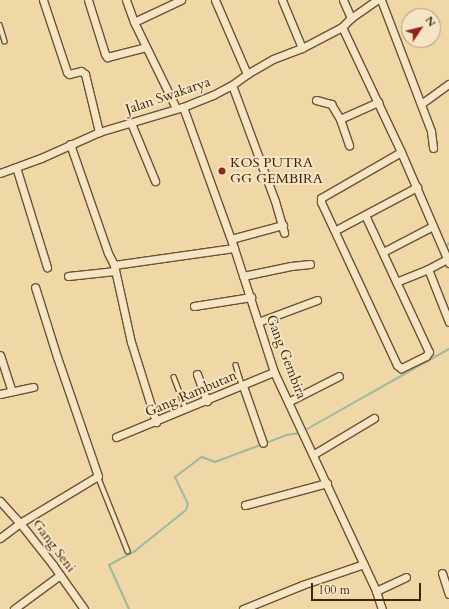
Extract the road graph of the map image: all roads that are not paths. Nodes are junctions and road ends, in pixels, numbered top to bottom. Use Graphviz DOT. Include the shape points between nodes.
graph roads {
  1 [pos="43,0"];
  2 [pos="88,0"];
  3 [pos="126,0"];
  4 [pos="182,0"];
  5 [pos="215,0"];
  6 [pos="282,0"];
  7 [pos="343,0"];
  8 [pos="377,0"];
  9 [pos="381,0"];
  10 [pos="351,18"];
  11 [pos="134,22"];
  12 [pos="0,25"];
  13 [pos="342,27"];
  14 [pos="5,41"];
  15 [pos="146,47"];
  16 [pos="302,48"];
  17 [pos="247,74"];
  18 [pos="449,84"];
  19 [pos="232,85"];
  20 [pos="316,100"];
  21 [pos="378,102"];
  22 [pos="420,104"];
  23 [pos="179,108"];
  24 [pos="340,120"];
  25 [pos="131,123"];
  26 [pos="99,132"];
  27 [pos="70,144"];
  28 [pos="349,145"];
  29 [pos="433,148"];
  30 [pos="401,152"];
  31 [pos="16,167"];
  32 [pos="0,173"];
  33 [pos="155,181"];
  34 [pos="416,188"];
  35 [pos="365,215"];
  36 [pos="282,226"];
  37 [pos="433,226"];
  38 [pos="336,230"];
  39 [pos="284,233"];
  40 [pos="231,239"];
  41 [pos="234,248"];
  42 [pos="383,252"];
  43 [pos="448,261"];
  44 [pos="310,264"];
  45 [pos="47,266"];
  46 [pos="115,268"];
  47 [pos="428,269"];
  48 [pos="68,276"];
  49 [pos="243,276"];
  50 [pos="396,282"];
  51 [pos="35,287"];
  52 [pos="251,297"];
  53 [pos="317,300"];
  54 [pos="194,306"];
  55 [pos="258,322"];
  56 [pos="449,322"];
  57 [pos="0,355"];
  58 [pos="236,365"];
  59 [pos="274,372"];
  60 [pos="197,374"];
  61 [pos="339,376"];
  62 [pos="174,378"];
  63 [pos="243,386"];
  64 [pos="33,387"];
  65 [pos="12,391"];
  66 [pos="0,394"];
  67 [pos="207,401"];
  68 [pos="288,402"];
  69 [pos="187,410"];
  70 [pos="374,418"];
  71 [pos="156,422"];
  72 [pos="116,438"];
  73 [pos="263,443"];
  74 [pos="314,454"];
  75 [pos="98,476"];
  76 [pos="327,483"];
  77 [pos="0,501"];
  78 [pos="245,505"];
  79 [pos="20,523"];
  80 [pos="0,538"];
  81 [pos="128,551"];
  82 [pos="364,564"];
  83 [pos="442,573"];
  84 [pos="60,575"];
  85 [pos="406,577"];
  86 [pos="376,590"];
  87 [pos="449,594"];
  88 [pos="14,609"];
  89 [pos="84,609"];
  90 [pos="243,609"];
  91 [pos="382,609"];
  1 -- 26 [label="street" via="67,72 69,74 82,71 85,74"];
  2 -- 15 [label="street" via="107,57"];
  3 -- 11 [label="street, Gang Gembira"];
  4 -- 11 [label="street"];
  5 -- 17 [label="street"];
  6 -- 16 [label="street"];
  7 -- 10 [label="street"];
  8 -- 10 [label="street, Jalan Swakarya"];
  9 -- 22 [label="street"];
  10 -- 13 [label="street, Jalan Swakarya"];
  11 -- 15 [label="street, Gang Gembira"];
  12 -- 14 [label="lane"];
  13 -- 16 [label="street, Jalan Swakarya"];
  13 -- 21 [label="street"];
  15 -- 23 [label="street, Gang Gembira"];
  16 -- 17 [label="street, Jalan Swakarya" via="273,59"];
  17 -- 19 [label="street, Jalan Swakarya"];
  18 -- 22 [label="street"];
  19 -- 23 [label="street, Jalan Swakarya"];
  19 -- 36 [label="street" via="276,201"];
  20 -- 24 [label="street" via="331,104"];
  21 -- 24 [label="street"];
  21 -- 30 [label="street"];
  22 -- 29 [label="street" via="431,131"];
  23 -- 25 [label="street, Jalan Swakarya"];
  23 -- 40 [label="street, Gang Gembira"];
  24 -- 28 [label="street"];
  25 -- 26 [label="street, Jalan Swakarya"];
  25 -- 33 [label="street"];
  26 -- 27 [label="street, Jalan Swakarya"];
  27 -- 31 [label="street, Jalan Swakarya"];
  27 -- 46 [label="street"];
  30 -- 34 [label="street"];
  30 -- 38 [label="street" via="321,198"];
  31 -- 32 [label="street, Jalan Swakarya"];
  31 -- 45 [label="street"];
  34 -- 35 [label="street"];
  34 -- 37 [label="street"];
  35 -- 38 [label="street"];
  35 -- 42 [label="street"];
  36 -- 39 [label="street"];
  36 -- 40 [label="street"];
  37 -- 42 [label="street"];
  37 -- 43 [label="street"];
  38 -- 50 [label="street" via="397,365 402,368 429,352"];
  40 -- 41 [label="street, Gang Gembira"];
  41 -- 46 [label="street"];
  41 -- 49 [label="street, Gang Gembira"];
  42 -- 50 [label="street"];
  43 -- 47 [label="street"];
  44 -- 49 [label="street"];
  46 -- 48 [label="street"];
  46 -- 71 [label="street" via="131,342"];
  47 -- 50 [label="street"];
  47 -- 56 [label="street"];
  49 -- 52 [label="street, Gang Gembira"];
  51 -- 75 [label="street"];
  52 -- 54 [label="street"];
  52 -- 55 [label="street, Gang Gembira"];
  53 -- 55 [label="street"];
  55 -- 59 [label="street, Gang Gembira"];
  57 -- 65 [label="street"];
  58 -- 63 [label="lane"];
  59 -- 63 [label="street, Gang Rambutan"];
  59 -- 68 [label="street, Gang Gembira"];
  60 -- 67 [label="street"];
  61 -- 68 [label="street"];
  62 -- 69 [label="lane"];
  63 -- 67 [label="street, Gang Rambutan"];
  63 -- 73 [label="street"];
  64 -- 65 [label="street"];
  65 -- 66 [label="street"];
  67 -- 69 [label="street, Gang Rambutan"];
  68 -- 74 [label="street, Gang Gembira"];
  69 -- 71 [label="street, Gang Rambutan"];
  70 -- 74 [label="street"];
  71 -- 72 [label="street, Gang Rambutan"];
  74 -- 76 [label="street, Gang Gembira"];
  75 -- 79 [label="street"];
  75 -- 81 [label="lane"];
  76 -- 78 [label="street"];
  76 -- 82 [label="street, Gang Gembira"];
  77 -- 79 [label="street, Gang Seni"];
  79 -- 80 [label="street"];
  79 -- 84 [label="street, Gang Seni"];
  82 -- 86 [label="street, Gang Gembira"];
  82 -- 90 [label="street"];
  83 -- 87 [label="street"];
  84 -- 88 [label="street"];
  84 -- 89 [label="street, Gang Seni"];
  85 -- 86 [label="street"];
  86 -- 91 [label="street, Gang Gembira"];
}
